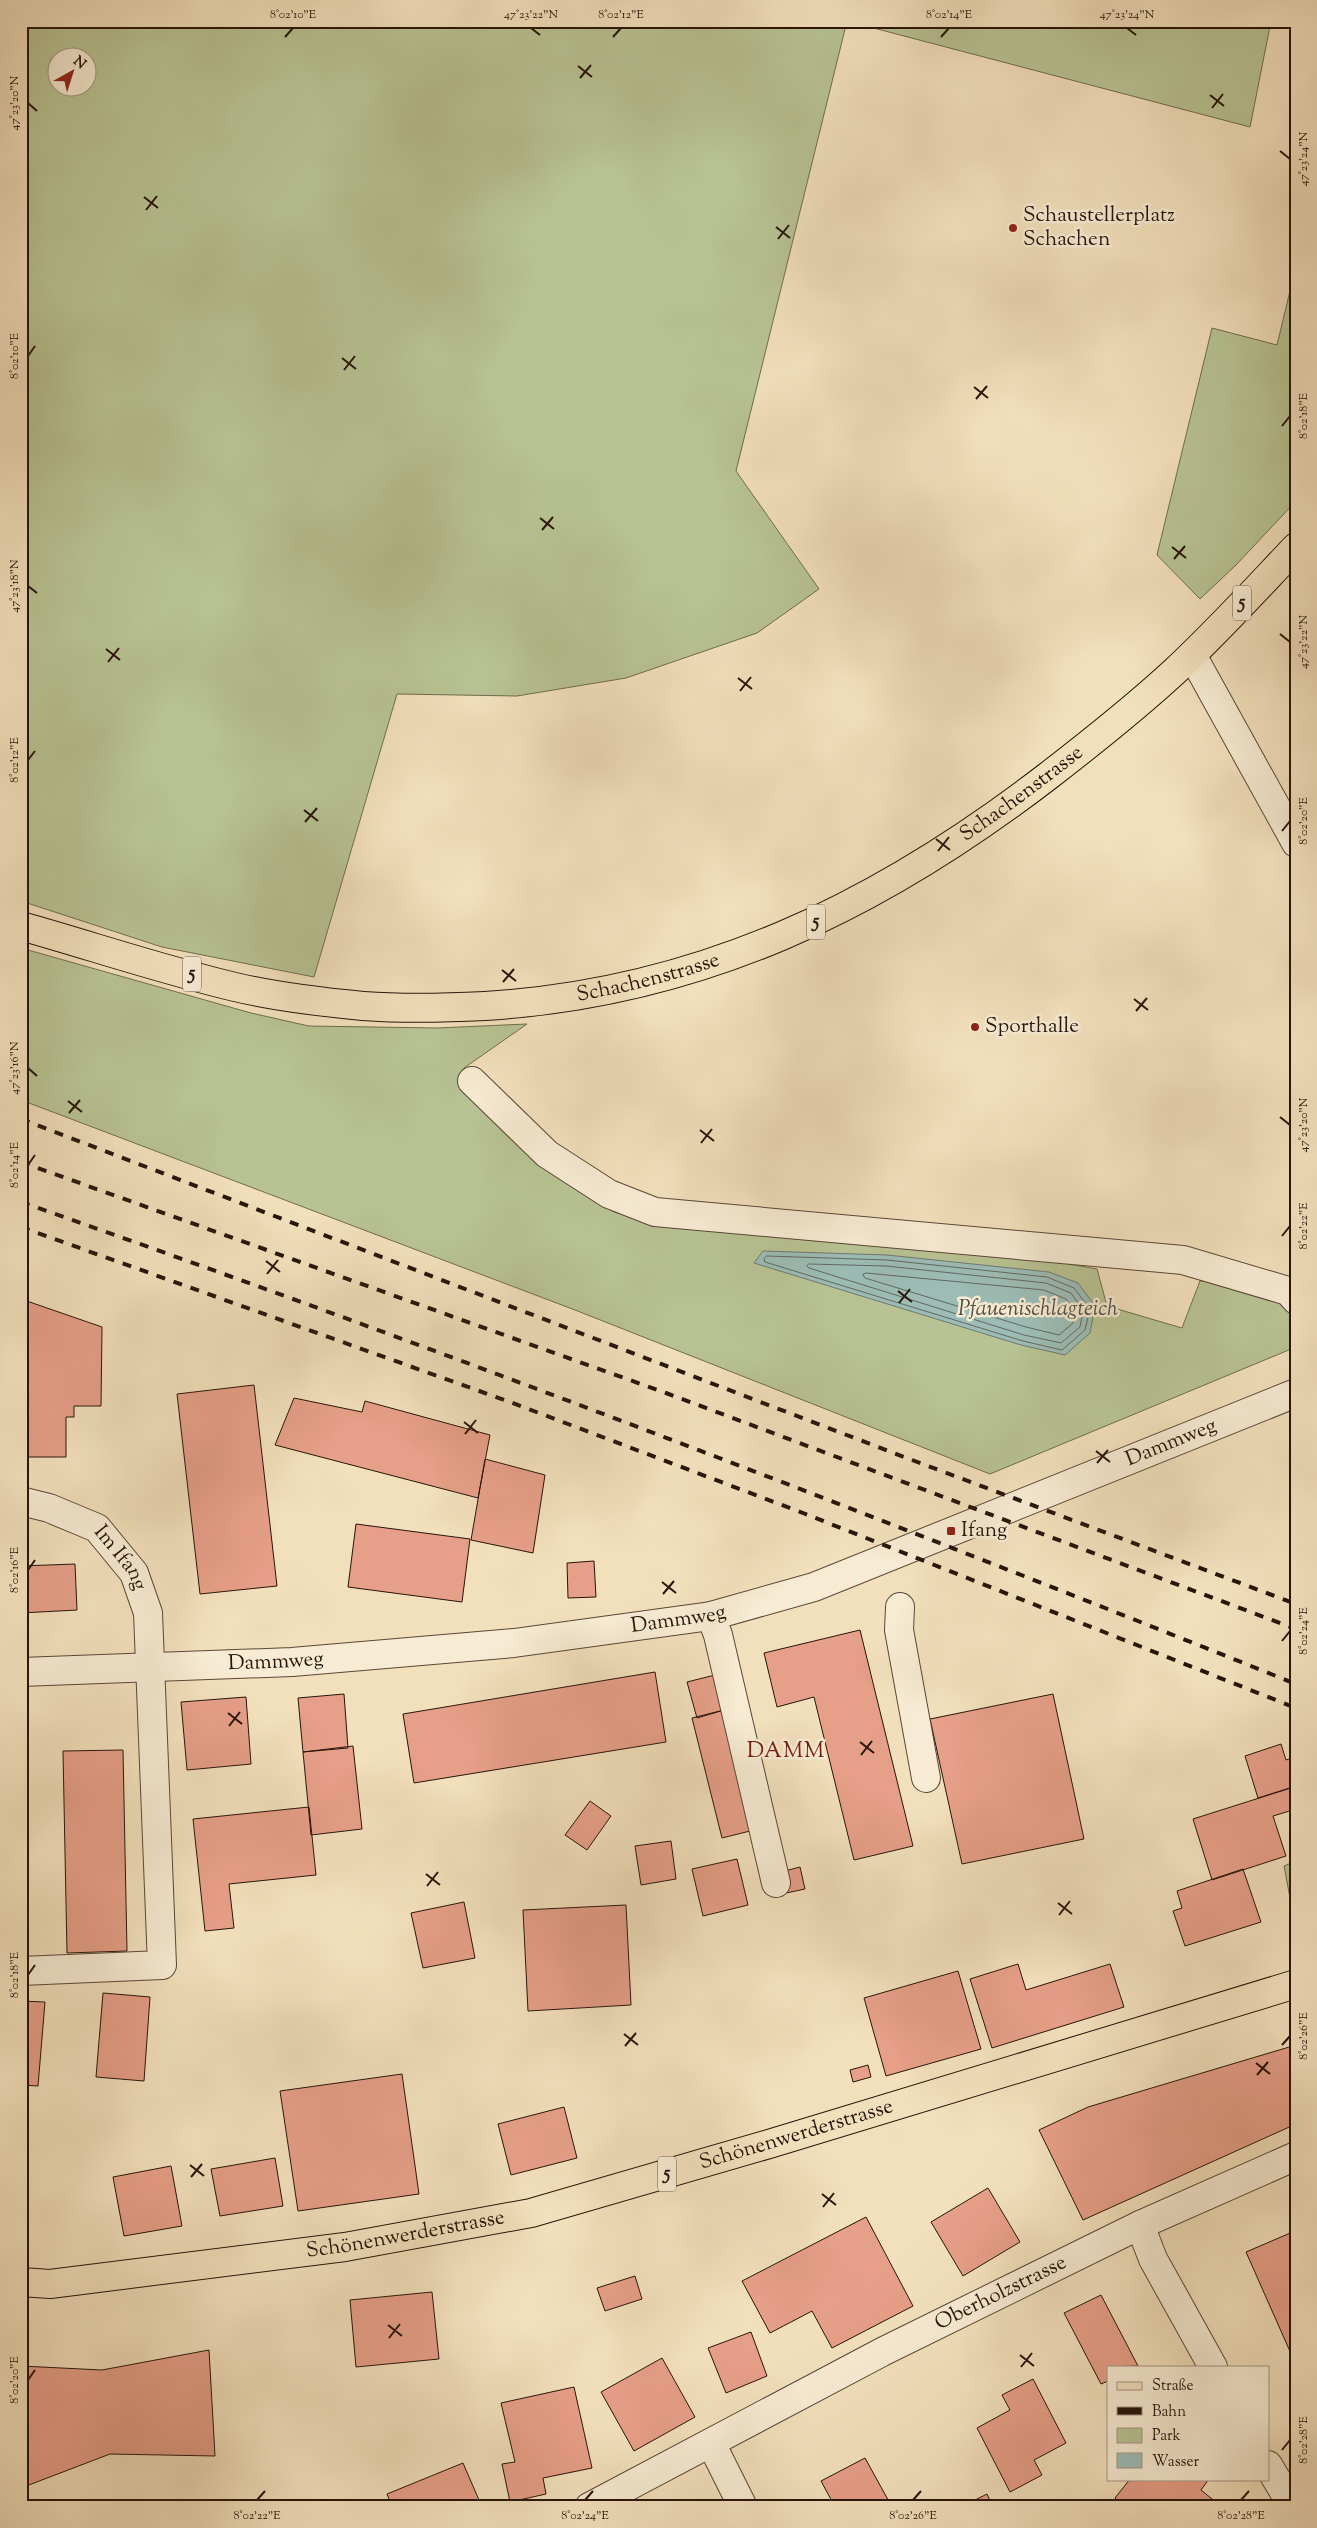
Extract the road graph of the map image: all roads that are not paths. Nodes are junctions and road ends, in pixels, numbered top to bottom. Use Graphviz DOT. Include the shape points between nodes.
graph roads {
  1 [pos="1296,547"];
  2 [pos="1192,655"];
  3 [pos="1296,843"];
  4 [pos="21,926"];
  5 [pos="472,1082"];
  6 [pos="1296,1300"];
  7 [pos="1296,1392"];
  8 [pos="21,1501"];
  9 [pos="900,1607"];
  10 [pos="711,1616"];
  11 [pos="150,1668"];
  12 [pos="21,1672"];
  13 [pos="926,1778"];
  14 [pos="776,1883"];
  15 [pos="21,1971"];
  16 [pos="1296,1984"];
  17 [pos="1296,2156"];
  18 [pos="1140,2225"];
  19 [pos="21,2282"];
  20 [pos="1212,2366"];
  21 [pos="711,2443"];
  22 [pos="589,2507"];
  23 [pos="744,2507"];
  1 -- 2 [label="main road, 5"];
  2 -- 3 [label="street"];
  2 -- 4 [label="main road, Schachenstrasse / 5" via="1108,730 993,818 932,858 814,923 756,948 656,979 591,994 523,1004 448,1008 366,1006 236,987"];
  5 -- 6 [label="street" via="547,1154 609,1194 655,1212 1183,1260 1288,1291"];
  7 -- 10 [label="street, Dammweg" via="814,1587"];
  8 -- 11 [label="street, Im Ifang" via="50,1508 96,1528 134,1573 148,1613"];
  9 -- 13 [label="street" via="899,1630"];
  10 -- 11 [label="street, Dammweg" via="514,1643 292,1662"];
  10 -- 14 [label="street"];
  11 -- 12 [label="street, Dammweg"];
  11 -- 15 [label="street, Im Ifang" via="162,1965"];
  16 -- 19 [label="main road, Schönenwerderstrasse / 5" via="531,2213 345,2247 59,2283"];
  17 -- 18 [label="street, Oberholzstrasse"];
  18 -- 20 [label="street" via="1153,2260"];
  18 -- 21 [label="street, Oberholzstrasse" via="848,2369"];
  21 -- 22 [label="street, Oberholzstrasse"];
  21 -- 23 [label="street"];
}
